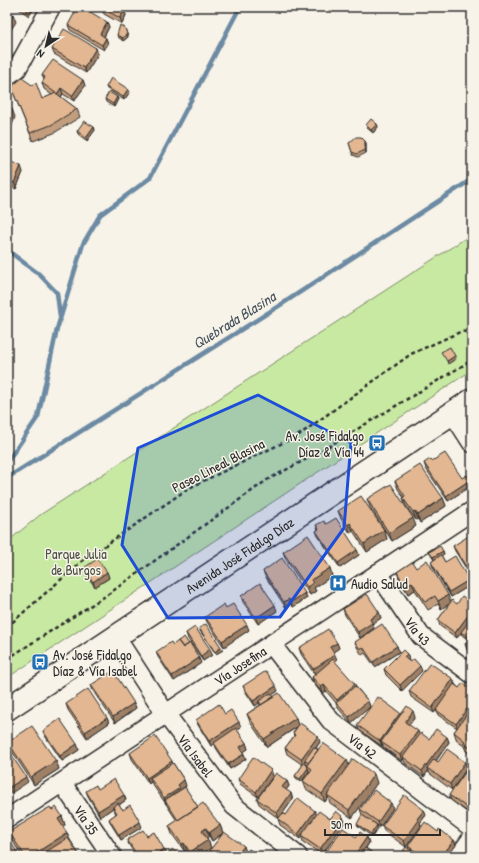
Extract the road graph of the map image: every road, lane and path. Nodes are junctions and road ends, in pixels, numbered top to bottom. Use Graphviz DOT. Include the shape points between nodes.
graph roads {
  1 [pos="51,7"];
  2 [pos="7,76"];
  3 [pos="472,331"];
  4 [pos="472,360"];
  5 [pos="472,400"];
  6 [pos="452,412"];
  7 [pos="472,443"];
  8 [pos="472,511"];
  9 [pos="378,574"];
  10 [pos="7,627"];
  11 [pos="115,636"];
  12 [pos="272,644"];
  13 [pos="7,659"];
  14 [pos="472,674"];
  15 [pos="7,709"];
  16 [pos="165,713"];
  17 [pos="62,783"];
  18 [pos="7,819"];
  19 [pos="472,828"];
  20 [pos="472,838"];
  21 [pos="112,856"];
  22 [pos="298,856"];
  23 [pos="458,856"];
  1 -- 2 [label="street" via="17,69"];
  3 -- 10 [label="path, Paseo Lineal Blasina" via="460,332 411,354 299,435 189,488 81,562"];
  4 -- 13 [label="path" via="316,454 267,480 107,595"];
  5 -- 6 [label="street, Avenida José Fidalgo Díaz"];
  6 -- 7 [label="street"];
  6 -- 11 [label="street, Avenida José Fidalgo Díaz"];
  8 -- 9 [label="street, Vía Josefina"];
  9 -- 12 [label="street, Vía Josefina"];
  9 -- 14 [label="street, Vía 43" via="422,636"];
  11 -- 15 [label="street, Avenida José Fidalgo Díaz"];
  11 -- 16 [label="street, Vía Isabel"];
  12 -- 16 [label="street, Vía Josefina"];
  12 -- 19 [label="street, Vía 42" via="331,722"];
  16 -- 17 [label="street, Vía Josefina"];
  16 -- 22 [label="street, Vía Isabel" via="234,806"];
  17 -- 18 [label="street, Vía Josefina"];
  17 -- 21 [label="street, Vía 35"];
  20 -- 23 [label="street"];
}
